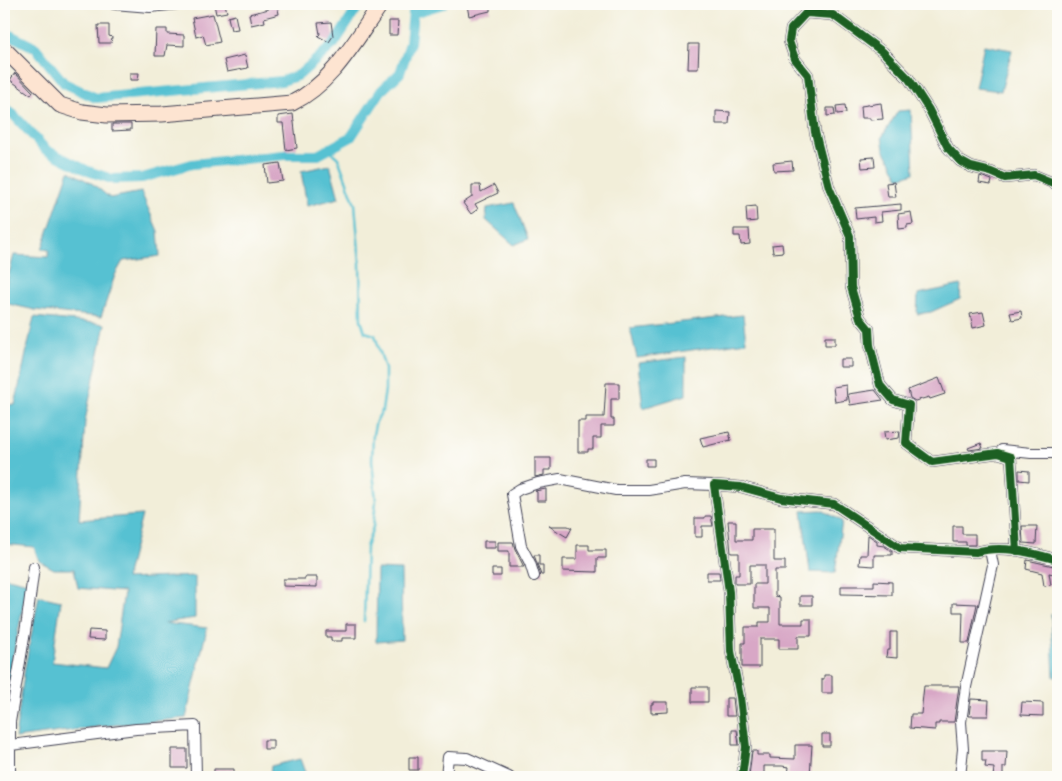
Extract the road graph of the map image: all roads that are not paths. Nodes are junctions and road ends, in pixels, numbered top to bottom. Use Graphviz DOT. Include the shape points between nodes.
graph roads {
  1 [pos="114,4"];
  2 [pos="178,4"];
  3 [pos="381,4"];
  4 [pos="4,49"];
  5 [pos="1058,185"];
  6 [pos="998,453"];
  7 [pos="1058,453"];
  8 [pos="714,485"];
  9 [pos="990,550"];
  10 [pos="1017,551"];
  11 [pos="1058,560"];
  12 [pos="34,567"];
  13 [pos="534,576"];
  14 [pos="11,745"];
  15 [pos="10,777"];
  16 [pos="196,777"];
  17 [pos="446,777"];
  18 [pos="509,777"];
  19 [pos="742,777"];
  20 [pos="960,777"];
  1 -- 2 [label="street" via="150,7"];
  3 -- 4 [label="street" via="328,77 292,103 162,114 82,112 60,105"];
  5 -- 6 [label="street" via="1034,175 1005,178 960,161 948,148 909,79 883,52 832,15 806,13 790,29 789,41 795,59 808,75 815,132 829,187 850,236 851,287 860,318 869,329 880,385 893,400 909,406 906,443 932,462"];
  6 -- 7 [label="street" via="1004,449"];
  6 -- 10 [label="street" via="1010,457"];
  8 -- 9 [label="street" via="834,504 900,548"];
  8 -- 13 [label="street" via="616,490 560,479 520,489 512,494 521,546"];
  8 -- 19 [label="street" via="729,592 731,651 746,747"];
  9 -- 10 [label="street"];
  9 -- 20 [label="street" via="993,565 961,722"];
  10 -- 11 [label="street"];
  12 -- 14 [label="street" via="10,722"];
  14 -- 15 [label="street"];
  14 -- 16 [label="street" via="136,729 194,726"];
  17 -- 18 [label="street" via="448,757 467,758"];
}
